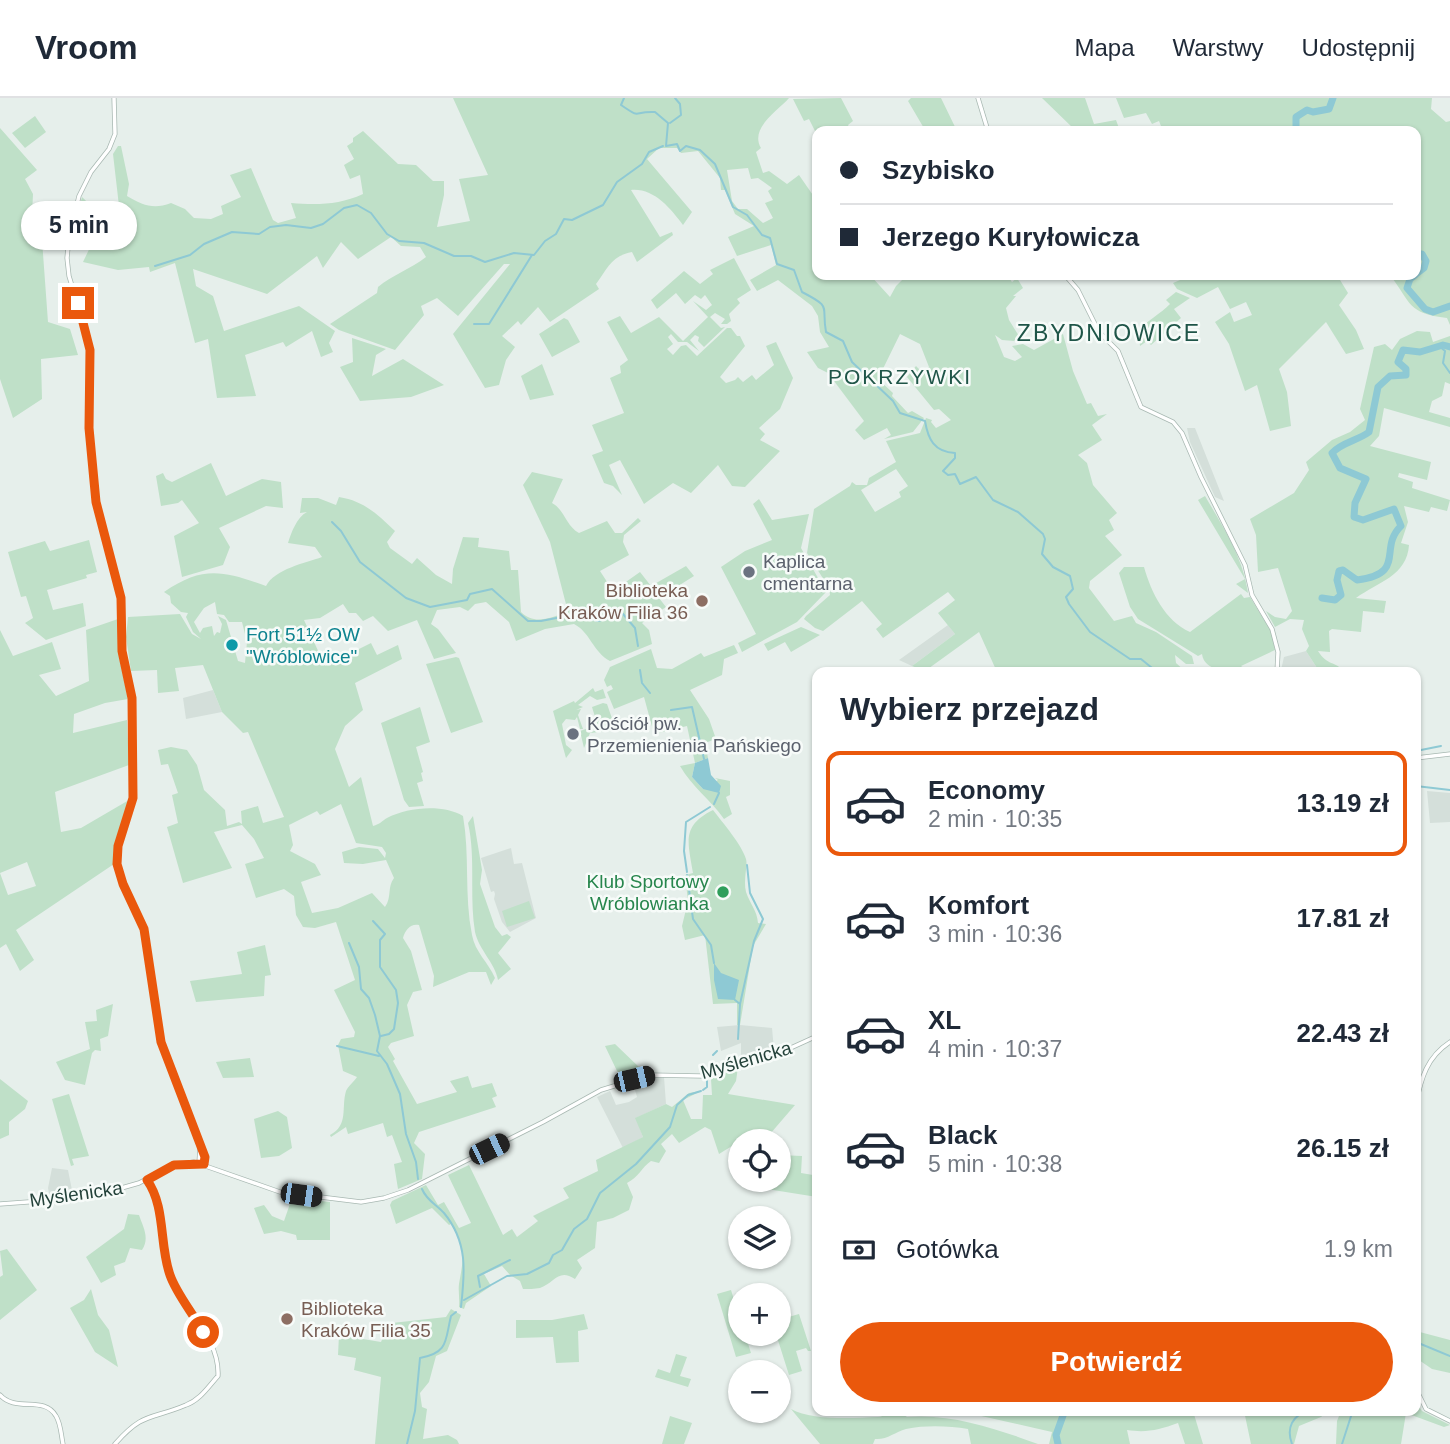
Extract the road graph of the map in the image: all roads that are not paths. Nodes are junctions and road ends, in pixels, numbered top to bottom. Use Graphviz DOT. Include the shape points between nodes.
graph roads {
  1 [pos="114,98"];
  2 [pos="978,98"];
  3 [pos="986,126"];
  4 [pos="1069,280"];
  5 [pos="1277,667"];
  6 [pos="1450,754"];
  7 [pos="1421,757"];
  8 [pos="812,1038"];
  9 [pos="1450,1042"];
  10 [pos="1421,1086"];
  11 [pos="202,1163"];
  12 [pos="147,1180"];
  13 [pos="0,1204"];
  14 [pos="0,1395"];
  15 [pos="1421,1398"];
  16 [pos="1450,1421"];
  17 [pos="63,1444"];
  18 [pos="115,1444"];
  1 -- 11 [label="street" via="115,134 83,187 67,248 69,276 89,342 92,467 99,520 121,598 122,651 132,698 133,798 117,864 144,929 161,1042 205,1157"];
  2 -- 3 [label="street"];
  4 -- 5 [label="street" via="1099,332 1118,351 1141,407 1173,422 1182,433 1245,565 1252,595 1272,629"];
  6 -- 7 [label="street"];
  8 -- 11 [label="street, Myślenicka" via="784,1051 747,1057 715,1073 650,1074 601,1090 408,1190 384,1198 361,1202 280,1192"];
  9 -- 10 [label="street" via="1435,1053"];
  11 -- 12 [label="street, Myślenicka" via="174,1165"];
  12 -- 13 [label="street, Myślenicka" via="69,1199"];
  12 -- 18 [label="street" via="158,1203 170,1275 213,1351 218,1376 200,1396 135,1423"];
  14 -- 17 [label="street" via="13,1404 50,1409"];
  15 -- 16 [label="street" via="1426,1409"];
}
